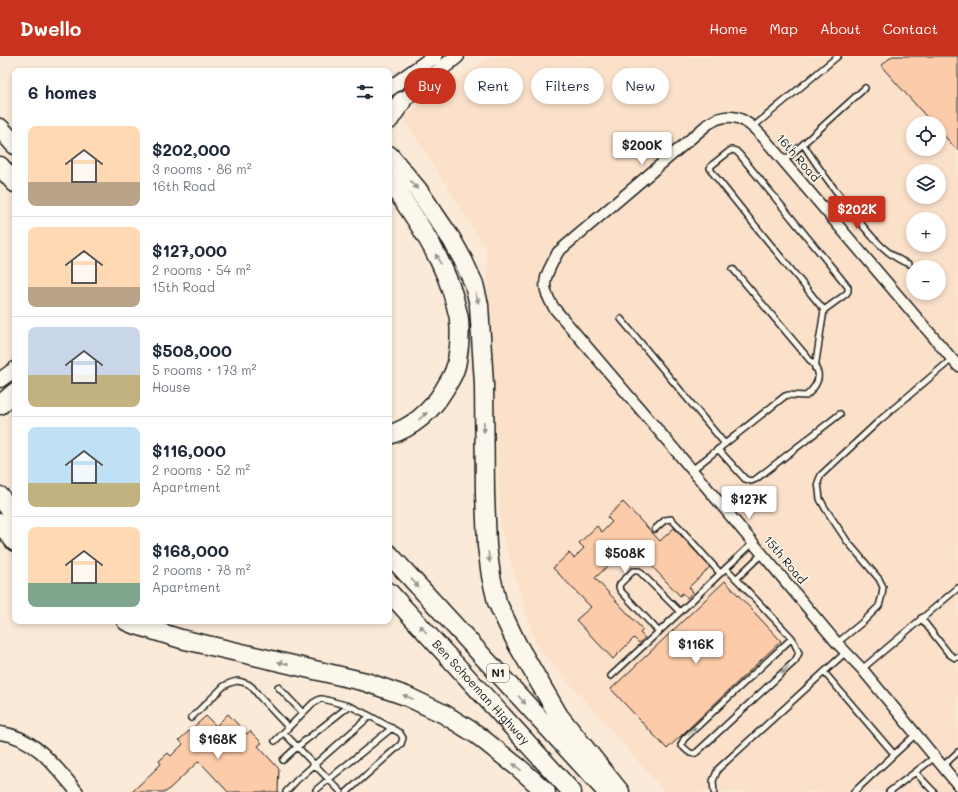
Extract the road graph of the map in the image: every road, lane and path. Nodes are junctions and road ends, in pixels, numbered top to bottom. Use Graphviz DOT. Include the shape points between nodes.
graph roads {
  1 [pos="435,56"];
  2 [pos="457,56"];
  3 [pos="838,56"];
  4 [pos="392,87"];
  5 [pos="865,88"];
  6 [pos="396,106"];
  7 [pos="392,116"];
  8 [pos="753,127"];
  9 [pos="0,128"];
  10 [pos="12,142"];
  11 [pos="803,144"];
  12 [pos="392,159"];
  13 [pos="784,161"];
  14 [pos="392,185"];
  15 [pos="558,252"];
  16 [pos="906,263"];
  17 [pos="733,269"];
  18 [pos="824,310"];
  19 [pos="621,319"];
  20 [pos="955,362"];
  21 [pos="815,368"];
  22 [pos="12,371"];
  23 [pos="0,380"];
  24 [pos="12,391"];
  25 [pos="12,394"];
  26 [pos="0,400"];
  27 [pos="0,404"];
  28 [pos="840,414"];
  29 [pos="392,434"];
  30 [pos="724,444"];
  31 [pos="718,449"];
  32 [pos="692,470"];
  33 [pos="0,496"];
  34 [pos="12,513"];
  35 [pos="0,523"];
  36 [pos="655,529"];
  37 [pos="12,538"];
  38 [pos="754,543"];
  39 [pos="763,553"];
  40 [pos="392,557"];
  41 [pos="726,568"];
  42 [pos="720,573"];
  43 [pos="736,578"];
  44 [pos="958,588"];
  45 [pos="392,595"];
  46 [pos="680,612"];
  47 [pos="921,618"];
  48 [pos="133,624"];
  49 [pos="659,632"];
  50 [pos="792,638"];
  51 [pos="837,643"];
  52 [pos="846,652"];
  53 [pos="958,657"];
  54 [pos="862,669"];
  55 [pos="824,672"];
  56 [pos="611,676"];
  57 [pos="278,686"];
  58 [pos="348,706"];
  59 [pos="303,713"];
  60 [pos="370,716"];
  61 [pos="191,718"];
  62 [pos="288,727"];
  63 [pos="392,728"];
  64 [pos="0,733"];
  65 [pos="284,733"];
  66 [pos="916,734"];
  67 [pos="275,741"];
  68 [pos="297,747"];
  69 [pos="958,752"];
  70 [pos="894,754"];
  71 [pos="935,757"];
  72 [pos="283,760"];
  73 [pos="314,764"];
  74 [pos="943,766"];
  75 [pos="915,772"];
  76 [pos="329,779"];
  77 [pos="958,785"];
  78 [pos="316,790"];
  79 [pos="77,792"];
  80 [pos="286,792"];
  81 [pos="341,792"];
  82 [pos="347,792"];
  83 [pos="546,792"];
  84 [pos="572,792"];
  85 [pos="606,792"];
  86 [pos="620,792"];
  87 [pos="714,792"];
  88 [pos="854,792"];
  89 [pos="889,792"];
  90 [pos="934,792"];
  1 -- 4 [label="main road"];
  2 -- 6 [label="main road"];
  3 -- 8 [label="lane"];
  5 -- 11 [label="lane"];
  6 -- 7 [label="highway"];
  8 -- 13 [label="street, 16th Road"];
  8 -- 15 [label="street, 16th Road" via="747,121 728,117 708,124"];
  9 -- 10 [label="highway"];
  11 -- 13 [label="lane"];
  11 -- 16 [label="lane" via="857,219 878,243"];
  12 -- 86 [label="highway, one-way" via="418,190 452,240 474,284 479,305 484,384 487,546 497,602 516,644 559,716"];
  13 -- 20 [label="street, 16th Road"];
  29 -- 14 [label="highway, one-way" via="412,425 437,401 456,368 460,344 460,319 444,269"];
  15 -- 32 [label="street, 15th Road" via="545,282 548,299"];
  17 -- 21 [label="lane"];
  18 -- 18 [label="lane" via="712,172 712,165 731,150 740,155 848,287 846,294"];
  18 -- 21 [label="lane"];
  19 -- 30 [label="lane"];
  20 -- 51 [label="lane" via="880,420 821,475 818,482 820,499 825,508 847,541 879,578 883,587 879,606"];
  21 -- 30 [label="lane" via="818,378 806,396 785,396"];
  22 -- 23 [label="main road"];
  24 -- 26 [label="main road"];
  25 -- 27 [label="highway"];
  28 -- 31 [label="lane" via="751,481 745,478"];
  30 -- 31 [label="lane"];
  31 -- 32 [label="lane"];
  32 -- 38 [label="street, 15th Road"];
  33 -- 34 [label="highway"];
  35 -- 37 [label="highway"];
  36 -- 42 [label="lane" via="665,520 671,519"];
  38 -- 39 [label="street, 15th Road"];
  38 -- 41 [label="lane"];
  39 -- 43 [label="lane"];
  39 -- 51 [label="street, 15th Road"];
  40 -- 85 [label="highway, Ben Schoeman Highway / N1, one-way"];
  41 -- 42 [label="lane"];
  41 -- 43 [label="lane"];
  42 -- 46 [label="lane"];
  43 -- 50 [label="lane"];
  44 -- 47 [label="lane"];
  84 -- 45 [label="highway, Ben Schoeman Highway / N1, one-way"];
  46 -- 49 [label="lane"];
  46 -- 49 [label="lane" via="639,571 633,571 620,584 620,590"];
  47 -- 53 [label="lane" via="949,654"];
  47 -- 54 [label="lane"];
  83 -- 48 [label="highway, one-way" via="476,734 444,714 406,696 366,682 181,639"];
  49 -- 56 [label="lane"];
  50 -- 50 [label="lane, one-way" via="799,653 795,661 697,752 691,754 681,745"];
  51 -- 52 [label="street, 15th Road"];
  52 -- 54 [label="street, 15th Road"];
  52 -- 55 [label="lane"];
  54 -- 66 [label="street, 15th Road"];
  55 -- 70 [label="lane"];
  55 -- 87 [label="lane" via="718,769 713,781"];
  57 -- 59 [label="lane"];
  58 -- 59 [label="lane" via="320,699"];
  58 -- 60 [label="lane"];
  58 -- 68 [label="lane"];
  59 -- 62 [label="lane"];
  60 -- 63 [label="lane"];
  60 -- 73 [label="lane"];
  61 -- 62 [label="lane" via="224,686 237,681 252,687"];
  62 -- 65 [label="lane"];
  63 -- 76 [label="lane"];
  63 -- 82 [label="lane" via="402,735 401,744"];
  64 -- 79 [label="street" via="19,738 38,749"];
  65 -- 67 [label="lane"];
  65 -- 68 [label="lane"];
  66 -- 70 [label="lane"];
  66 -- 71 [label="street, 15th Road"];
  68 -- 72 [label="lane"];
  68 -- 73 [label="lane"];
  69 -- 74 [label="lane"];
  70 -- 88 [label="lane"];
  71 -- 74 [label="street, 15th Road"];
  71 -- 75 [label="lane"];
  73 -- 76 [label="lane"];
  73 -- 80 [label="lane"];
  74 -- 77 [label="street, 15th Road"];
  75 -- 89 [label="lane"];
  75 -- 90 [label="lane"];
  76 -- 78 [label="lane"];
  76 -- 81 [label="lane"];
}
